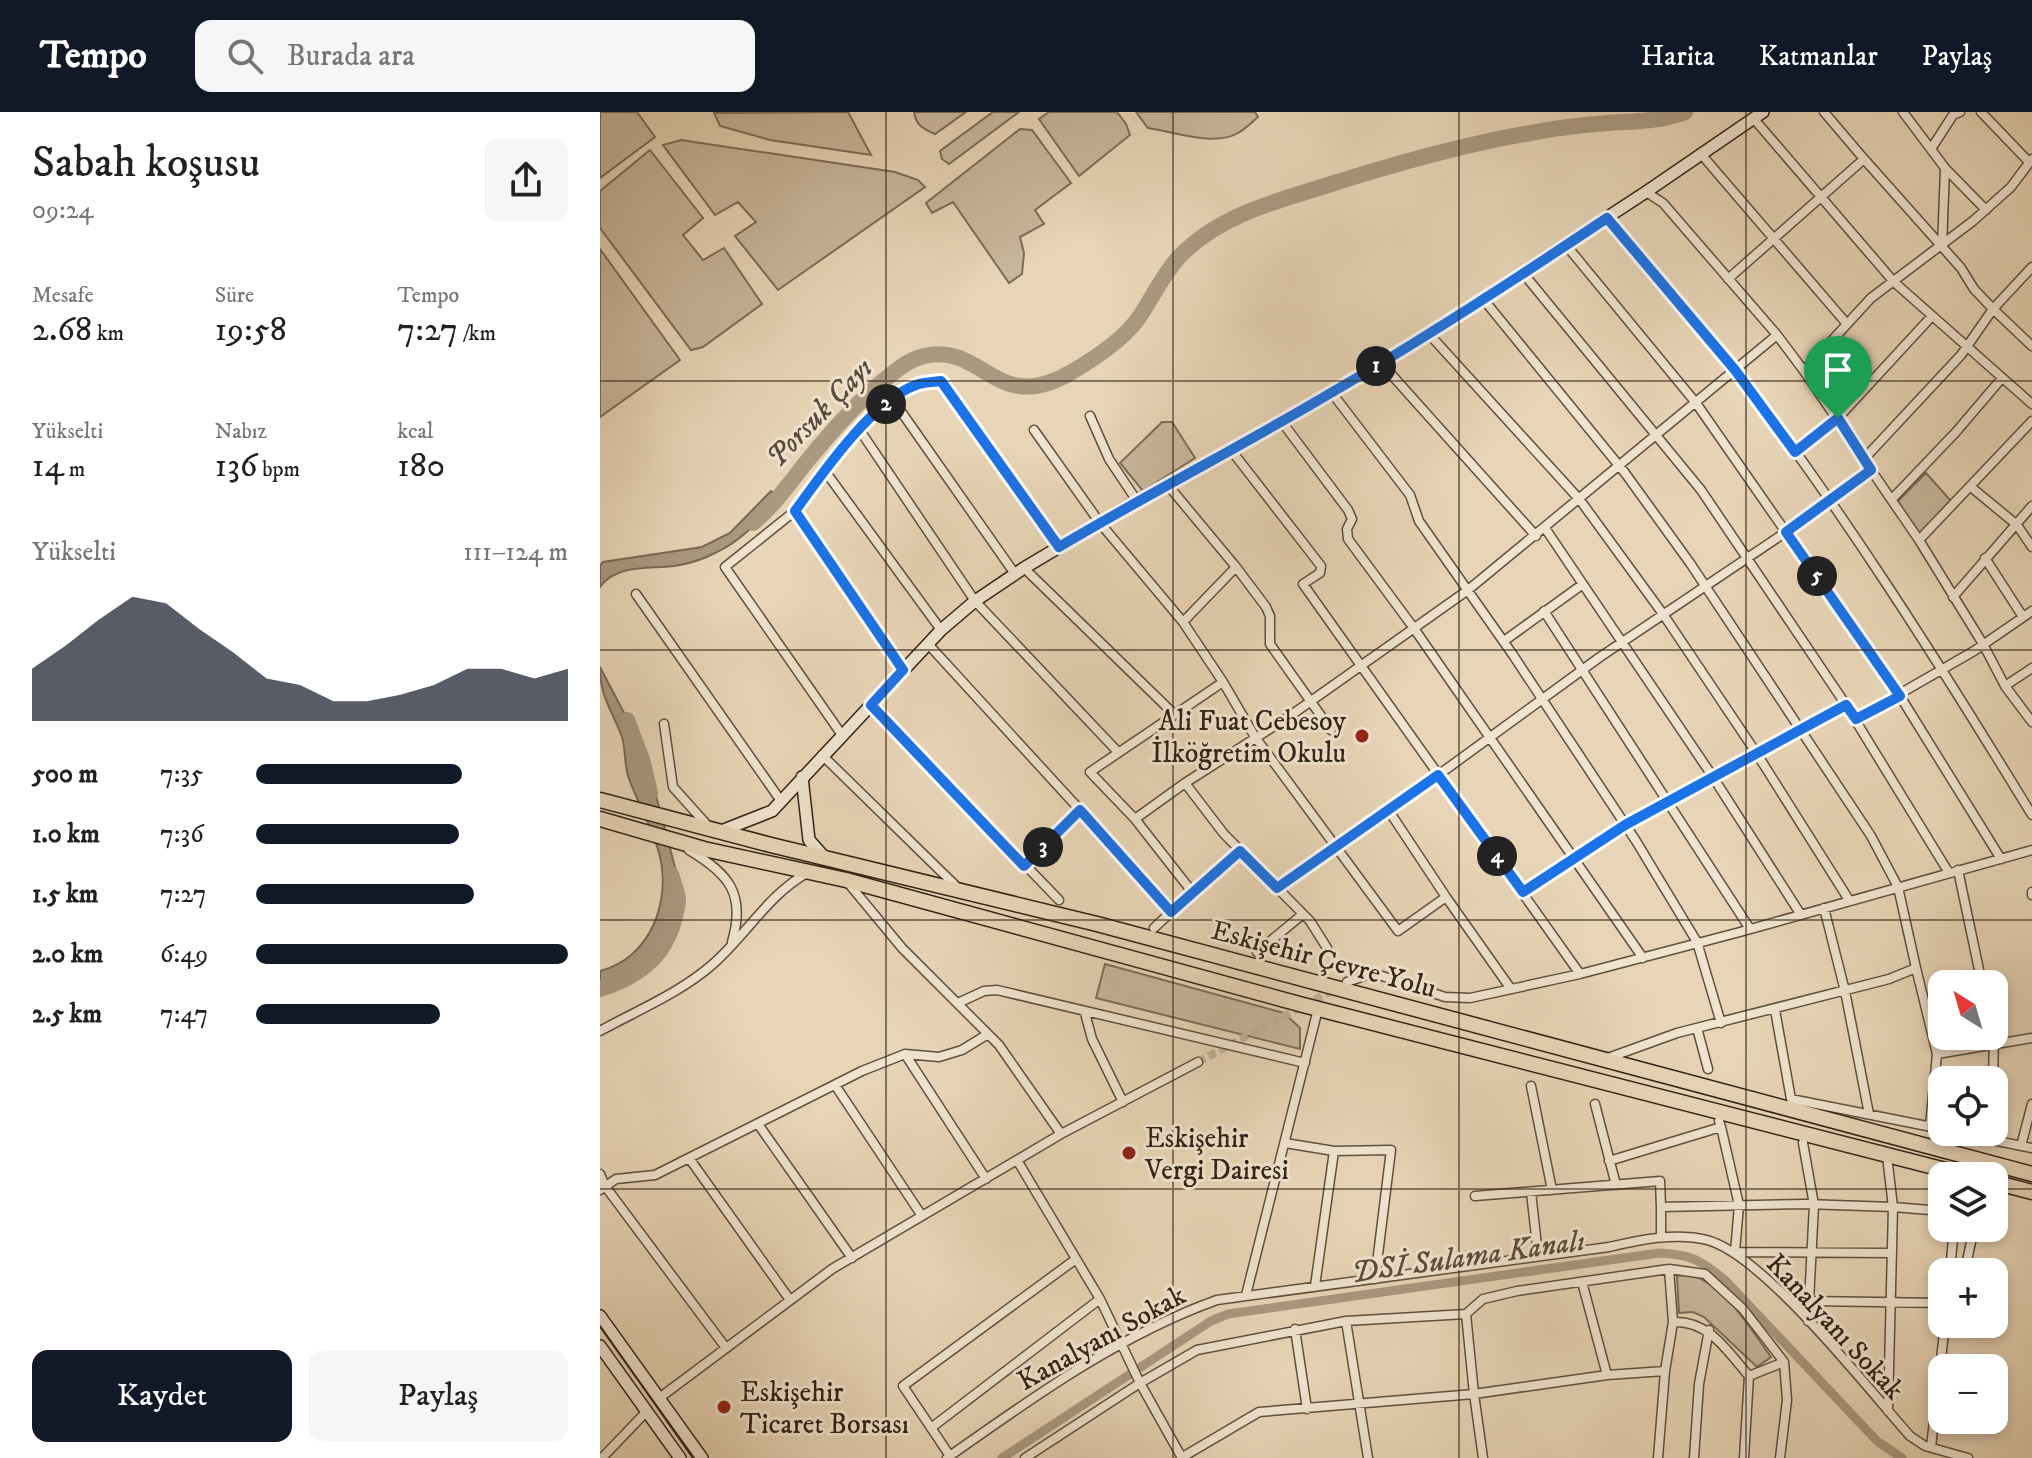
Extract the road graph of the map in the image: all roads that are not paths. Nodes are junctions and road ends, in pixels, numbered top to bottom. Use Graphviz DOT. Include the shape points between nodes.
graph roads {
  1 [pos="1824,112"];
  2 [pos="1903,112"];
  3 [pos="1960,112"];
  4 [pos="1981,112"];
  5 [pos="1758,116"];
  6 [pos="1931,149"];
  7 [pos="1701,154"];
  8 [pos="1864,159"];
  9 [pos="2030,160"];
  10 [pos="1945,168"];
  11 [pos="1646,192"];
  12 [pos="1820,197"];
  13 [pos="1986,210"];
  14 [pos="1607,218"];
  15 [pos="1774,237"];
  16 [pos="1566,245"];
  17 [pos="1942,247"];
  18 [pos="2032,267"];
  19 [pos="1523,273"];
  20 [pos="1728,279"];
  21 [pos="1894,282"];
  22 [pos="1484,300"];
  23 [pos="1993,309"];
  24 [pos="1932,316"];
  25 [pos="1847,324"];
  26 [pos="1429,334"];
  27 [pos="1777,335"];
  28 [pos="2032,346"];
  29 [pos="1967,347"];
  30 [pos="1381,363"];
  31 [pos="1735,370"];
  32 [pos="1804,371"];
  33 [pos="2002,378"];
  34 [pos="1332,393"];
  35 [pos="893,400"];
  36 [pos="1696,403"];
  37 [pos="2032,404"];
  38 [pos="1090,416"];
  39 [pos="1838,418"];
  40 [pos="2032,421"];
  41 [pos="1282,422"];
  42 [pos="859,429"];
  43 [pos="1034,430"];
  44 [pos="1656,435"];
  45 [pos="1231,450"];
  46 [pos="1795,452"];
  47 [pos="1864,459"];
  48 [pos="1620,467"];
  49 [pos="1871,470"];
  50 [pos="825,471"];
  51 [pos="1167,484"];
  52 [pos="1971,487"];
  53 [pos="1892,499"];
  54 [pos="1580,500"];
  55 [pos="1829,500"];
  56 [pos="1137,501"];
  57 [pos="2032,506"];
  58 [pos="795,511"];
  59 [pos="1100,523"];
  60 [pos="2017,525"];
  61 [pos="1545,528"];
  62 [pos="1786,532"];
  63 [pos="1536,536"];
  64 [pos="1919,540"];
  65 [pos="1059,547"];
  66 [pos="2032,547"];
  67 [pos="1747,558"];
  68 [pos="1985,558"];
  69 [pos="1236,567"];
  70 [pos="1020,571"];
  71 [pos="1583,584"];
  72 [pos="1705,586"];
  73 [pos="1468,590"];
  74 [pos="636,594"];
  75 [pos="1953,597"];
  76 [pos="975,601"];
  77 [pos="1544,611"];
  78 [pos="2032,611"];
  79 [pos="1663,614"];
  80 [pos="2023,617"];
  81 [pos="1183,622"];
  82 [pos="1413,627"];
  83 [pos="941,630"];
  84 [pos="1504,641"];
  85 [pos="1622,642"];
  86 [pos="928,644"];
  87 [pos="1983,644"];
  88 [pos="1360,665"];
  89 [pos="2032,668"];
  90 [pos="1942,669"];
  91 [pos="903,670"];
  92 [pos="1582,670"];
  93 [pos="1223,682"];
  94 [pos="2005,686"];
  95 [pos="1900,696"];
  96 [pos="1542,698"];
  97 [pos="1310,701"];
  98 [pos="871,705"];
  99 [pos="1846,705"];
  100 [pos="1174,714"];
  101 [pos="1856,719"];
  102 [pos="2032,722"];
  103 [pos="664,724"];
  104 [pos="1331,730"];
  105 [pos="1801,731"];
  106 [pos="842,735"];
  107 [pos="1255,737"];
  108 [pos="1489,737"];
  109 [pos="1118,752"];
  110 [pos="1757,754"];
  111 [pos="822,755"];
  112 [pos="1438,775"];
  113 [pos="802,777"];
  114 [pos="1713,777"];
  115 [pos="1185,783"];
  116 [pos="600,798"];
  117 [pos="781,801"];
  118 [pos="1669,801"];
  119 [pos="1080,810"];
  120 [pos="1389,811"];
  121 [pos="2032,815"];
  122 [pos="1135,819"];
  123 [pos="600,821"];
  124 [pos="1625,825"];
  125 [pos="716,830"];
  126 [pos="675,841"];
  127 [pos="1337,847"];
  128 [pos="2032,850"];
  129 [pos="1240,851"];
  130 [pos="824,857"];
  131 [pos="1574,857"];
  132 [pos="2001,859"];
  133 [pos="1024,866"];
  134 [pos="1953,872"];
  135 [pos="809,873"];
  136 [pos="846,880"];
  137 [pos="1898,887"];
  138 [pos="1277,888"];
  139 [pos="961,891"];
  140 [pos="1523,892"];
  141 [pos="1193,893"];
  142 [pos="1446,897"];
  143 [pos="1059,900"];
  144 [pos="1849,900"];
  145 [pos="1824,908"];
  146 [pos="1171,912"];
  147 [pos="1303,914"];
  148 [pos="1801,915"];
  149 [pos="1154,928"];
  150 [pos="1750,929"];
  151 [pos="1697,942"];
  152 [pos="732,945"];
  153 [pos="1327,948"];
  154 [pos="1257,952"];
  155 [pos="1643,958"];
  156 [pos="1916,968"];
  157 [pos="1978,970"];
  158 [pos="1580,974"];
  159 [pos="1347,982"];
  160 [pos="1511,989"];
  161 [pos="1845,991"];
  162 [pos="958,1003"];
  163 [pos="1318,1009"];
  164 [pos="1775,1010"];
  165 [pos="1085,1013"];
  166 [pos="1721,1023"];
  167 [pos="1697,1028"];
  168 [pos="600,1031"];
  169 [pos="988,1034"];
  170 [pos="2032,1038"];
  171 [pos="2008,1039"];
  172 [pos="1954,1050"];
  173 [pos="905,1054"];
  174 [pos="1937,1054"];
  175 [pos="1605,1059"];
  176 [pos="1198,1062"];
  177 [pos="1305,1063"];
  178 [pos="1936,1066"];
  179 [pos="1708,1069"];
  180 [pos="835,1085"];
  181 [pos="1531,1086"];
  182 [pos="1123,1102"];
  183 [pos="1595,1104"];
  184 [pos="2032,1104"];
  185 [pos="1869,1114"];
  186 [pos="758,1124"];
  187 [pos="1928,1126"];
  188 [pos="1061,1134"];
  189 [pos="2008,1142"];
  190 [pos="1285,1143"];
  191 [pos="1803,1143"];
  192 [pos="2021,1146"];
  193 [pos="2032,1148"];
  194 [pos="1334,1151"];
  195 [pos="1887,1156"];
  196 [pos="689,1158"];
  197 [pos="1017,1160"];
  198 [pos="1609,1161"];
  199 [pos="1928,1166"];
  200 [pos="600,1174"];
  201 [pos="2032,1174"];
  202 [pos="986,1179"];
  203 [pos="1616,1185"];
  204 [pos="2008,1186"];
  205 [pos="603,1188"];
  206 [pos="1552,1190"];
  207 [pos="1531,1192"];
  208 [pos="2032,1192"];
  209 [pos="1475,1196"];
  210 [pos="1739,1205"];
  211 [pos="1814,1205"];
  212 [pos="1661,1207"];
  213 [pos="1893,1207"];
  214 [pos="1928,1210"];
  215 [pos="922,1216"];
  216 [pos="1661,1236"];
  217 [pos="1735,1252"];
  218 [pos="1813,1253"];
  219 [pos="1892,1253"];
  220 [pos="1538,1255"];
  221 [pos="852,1258"];
  222 [pos="1076,1259"];
  223 [pos="1669,1269"];
  224 [pos="1375,1279"];
  225 [pos="1582,1282"];
  226 [pos="1315,1286"];
  227 [pos="1246,1295"];
  228 [pos="1100,1299"];
  229 [pos="790,1300"];
  230 [pos="1809,1301"];
  231 [pos="1892,1302"];
  232 [pos="1928,1303"];
  233 [pos="1466,1314"];
  234 [pos="600,1316"];
  235 [pos="1346,1321"];
  236 [pos="1808,1321"];
  237 [pos="1673,1322"];
  238 [pos="1295,1329"];
  239 [pos="1709,1330"];
  240 [pos="1943,1338"];
  241 [pos="600,1346"];
  242 [pos="726,1348"];
  243 [pos="1122,1348"];
  244 [pos="1784,1362"];
  245 [pos="1665,1371"];
  246 [pos="1607,1375"];
  247 [pos="1749,1376"];
  248 [pos="1138,1379"];
  249 [pos="1474,1394"];
  250 [pos="658,1399"];
  251 [pos="1361,1405"];
  252 [pos="1307,1409"];
  253 [pos="647,1411"];
  254 [pos="1888,1411"];
  255 [pos="931,1428"];
  256 [pos="1931,1447"];
  257 [pos="1036,1455"];
  258 [pos="948,1457"];
  259 [pos="602,1458"];
  260 [pos="680,1458"];
  261 [pos="702,1458"];
  262 [pos="1025,1458"];
  263 [pos="1181,1458"];
  264 [pos="1368,1458"];
  265 [pos="1483,1458"];
  266 [pos="1658,1458"];
  267 [pos="1694,1458"];
  268 [pos="1744,1458"];
  269 [pos="1780,1458"];
  270 [pos="1968,1458"];
  1 -- 8 [label="street"];
  2 -- 6 [label="street"];
  3 -- 6 [label="street"];
  4 -- 9 [label="street"];
  5 -- 7 [label="street"];
  5 -- 12 [label="street"];
  6 -- 10 [label="street"];
  7 -- 11 [label="street"];
  7 -- 15 [label="street"];
  8 -- 12 [label="street"];
  8 -- 17 [label="street"];
  9 -- 13 [label="street"];
  10 -- 13 [label="street"];
  10 -- 17 [label="street"];
  11 -- 14 [label="street"];
  11 -- 20 [label="street" via="1663,203"];
  12 -- 15 [label="street"];
  12 -- 21 [label="street"];
  13 -- 17 [label="street"];
  14 -- 16 [label="street"];
  14 -- 31 [label="street"];
  15 -- 20 [label="street"];
  15 -- 25 [label="street"];
  16 -- 19 [label="street"];
  16 -- 36 [label="street"];
  17 -- 21 [label="street"];
  17 -- 23 [label="street"];
  18 -- 23 [label="street"];
  19 -- 22 [label="street"];
  19 -- 44 [label="street"];
  20 -- 27 [label="street"];
  21 -- 24 [label="street"];
  21 -- 25 [label="street"];
  22 -- 26 [label="street"];
  22 -- 48 [label="street"];
  23 -- 28 [label="street"];
  23 -- 29 [label="street"];
  24 -- 29 [label="street"];
  24 -- 39 [label="street"];
  25 -- 32 [label="street"];
  26 -- 30 [label="street"];
  26 -- 54 [label="street"];
  27 -- 31 [label="street"];
  27 -- 32 [label="street"];
  29 -- 33 [label="street"];
  29 -- 47 [label="street"];
  30 -- 34 [label="street"];
  30 -- 63 [label="street"];
  31 -- 36 [label="street"];
  31 -- 46 [label="street"];
  32 -- 39 [label="street"];
  33 -- 37 [label="street"];
  33 -- 53 [label="street"];
  34 -- 41 [label="street"];
  34 -- 73 [label="street" via="1410,495 1419,521"];
  35 -- 42 [label="street"];
  35 -- 65 [label="street" via="916,385 941,381"];
  35 -- 70 [label="street"];
  36 -- 44 [label="street"];
  36 -- 62 [label="street"];
  38 -- 56 [label="street" via="1109,459"];
  39 -- 46 [label="street"];
  39 -- 47 [label="street"];
  40 -- 52 [label="street"];
  41 -- 45 [label="street"];
  41 -- 82 [label="street" via="1348,510 1348,539"];
  42 -- 50 [label="street"];
  42 -- 76 [label="street"];
  43 -- 59 [label="street"];
  44 -- 48 [label="street"];
  44 -- 67 [label="street"];
  45 -- 51 [label="street"];
  45 -- 88 [label="street" via="1321,566 1320,573 1303,584"];
  46 -- 55 [label="street"];
  47 -- 49 [label="street"];
  48 -- 54 [label="street"];
  48 -- 72 [label="street"];
  49 -- 53 [label="street"];
  49 -- 55 [label="street"];
  50 -- 58 [label="street"];
  50 -- 83 [label="street"];
  51 -- 56 [label="street"];
  51 -- 69 [label="street"];
  52 -- 60 [label="street"];
  52 -- 64 [label="street"];
  53 -- 64 [label="street"];
  54 -- 61 [label="street"];
  54 -- 79 [label="street"];
  55 -- 62 [label="street"];
  55 -- 90 [label="street"];
  56 -- 59 [label="street"];
  57 -- 60 [label="street"];
  58 -- 91 [label="street"];
  58 -- 106 [label="street" via="725,567"];
  59 -- 65 [label="street"];
  59 -- 81 [label="street"];
  60 -- 66 [label="street"];
  60 -- 68 [label="street"];
  61 -- 63 [label="street"];
  61 -- 71 [label="street"];
  62 -- 67 [label="street"];
  62 -- 95 [label="street"];
  63 -- 73 [label="street"];
  64 -- 75 [label="street"];
  65 -- 70 [label="street"];
  67 -- 72 [label="street"];
  67 -- 99 [label="street"];
  68 -- 75 [label="street"];
  68 -- 80 [label="street"];
  69 -- 81 [label="street"];
  69 -- 97 [label="street" via="1270,616 1270,644"];
  70 -- 76 [label="street"];
  70 -- 100 [label="street"];
  71 -- 77 [label="street"];
  71 -- 85 [label="street"];
  72 -- 79 [label="street"];
  72 -- 105 [label="street"];
  73 -- 82 [label="street"];
  73 -- 84 [label="street"];
  74 -- 117 [label="street"];
  75 -- 87 [label="street"];
  76 -- 83 [label="street"];
  76 -- 109 [label="street"];
  77 -- 84 [label="street"];
  77 -- 92 [label="street"];
  78 -- 80 [label="street"];
  79 -- 85 [label="street"];
  79 -- 110 [label="street"];
  80 -- 87 [label="street"];
  81 -- 93 [label="street"];
  82 -- 88 [label="street"];
  82 -- 108 [label="street"];
  83 -- 86 [label="street"];
  84 -- 96 [label="street"];
  85 -- 92 [label="street"];
  85 -- 114 [label="street"];
  86 -- 91 [label="street"];
  86 -- 119 [label="street"];
  87 -- 90 [label="street"];
  87 -- 94 [label="street"];
  88 -- 97 [label="street"];
  88 -- 112 [label="street"];
  89 -- 94 [label="street"];
  90 -- 95 [label="street"];
  90 -- 121 [label="street"];
  91 -- 98 [label="street"];
  92 -- 96 [label="street"];
  92 -- 118 [label="street"];
  93 -- 100 [label="street"];
  93 -- 107 [label="street"];
  94 -- 102 [label="street"];
  95 -- 101 [label="street"];
  95 -- 132 [label="street"];
  96 -- 108 [label="street"];
  96 -- 124 [label="street"];
  97 -- 104 [label="street"];
  97 -- 107 [label="street"];
  98 -- 106 [label="street"];
  98 -- 133 [label="street"];
  99 -- 101 [label="street"];
  99 -- 105 [label="street"];
  100 -- 109 [label="street"];
  101 -- 134 [label="street" via="1886,774"];
  103 -- 125 [label="street" via="673,787"];
  105 -- 110 [label="street"];
  105 -- 137 [label="street" via="1871,836"];
  106 -- 111 [label="street"];
  107 -- 115 [label="street"];
  107 -- 127 [label="street"];
  108 -- 112 [label="street"];
  108 -- 131 [label="street"];
  109 -- 122 [label="street" via="1090,772"];
  110 -- 114 [label="street"];
  110 -- 144 [label="street"];
  111 -- 113 [label="street"];
  111 -- 139 [label="street"];
  112 -- 120 [label="street"];
  112 -- 140 [label="street"];
  113 -- 117 [label="street"];
  113 -- 130 [label="street" via="809,840"];
  114 -- 118 [label="street"];
  114 -- 148 [label="street"];
  115 -- 122 [label="street"];
  115 -- 129 [label="street"];
  116 -- 125 [label="highway, Eskişehir Çevre Yolu"];
  117 -- 125 [label="street" via="772,811"];
  118 -- 124 [label="street"];
  118 -- 150 [label="street"];
  119 -- 133 [label="street"];
  119 -- 146 [label="street"];
  120 -- 127 [label="street"];
  120 -- 142 [label="street"];
  122 -- 141 [label="street"];
  123 -- 126 [label="highway, Eskişehir Çevre Yolu"];
  124 -- 131 [label="street"];
  124 -- 151 [label="street"];
  125 -- 130 [label="highway, Eskişehir Çevre Yolu"];
  126 -- 135 [label="highway, Eskişehir Çevre Yolu"];
  126 -- 152 [label="street" via="721,871 729,883 737,907"];
  127 -- 138 [label="street"];
  127 -- 142 [label="street" via="1398,931"];
  128 -- 132 [label="street"];
  129 -- 138 [label="street"];
  129 -- 141 [label="street"];
  130 -- 139 [label="highway, Eskişehir Çevre Yolu"];
  131 -- 140 [label="street"];
  131 -- 155 [label="street"];
  132 -- 134 [label="street"];
  133 -- 143 [label="street"];
  134 -- 137 [label="street"];
  134 -- 157 [label="street"];
  135 -- 136 [label="highway, Eskişehir Çevre Yolu"];
  135 -- 152 [label="street" via="780,891"];
  136 -- 162 [label="street" via="902,948"];
  136 -- 163 [label="highway, Eskişehir Çevre Yolu"];
  137 -- 144 [label="street"];
  137 -- 156 [label="street"];
  138 -- 147 [label="street"];
  139 -- 175 [label="highway, Eskişehir Çevre Yolu"];
  140 -- 158 [label="street"];
  141 -- 146 [label="street"];
  142 -- 160 [label="street"];
  144 -- 145 [label="street"];
  145 -- 148 [label="street"];
  145 -- 161 [label="street"];
  146 -- 149 [label="street"];
  147 -- 153 [label="street"];
  147 -- 154 [label="street"];
  148 -- 150 [label="street"];
  150 -- 151 [label="street"];
  151 -- 155 [label="street"];
  151 -- 166 [label="street"];
  152 -- 168 [label="street" via="688,984"];
  155 -- 158 [label="street"];
  156 -- 161 [label="street"];
  156 -- 174 [label="street"];
  158 -- 160 [label="street"];
  159 -- 160 [label="street" via="1373,973 1445,997 1470,998"];
  161 -- 164 [label="street"];
  161 -- 185 [label="street"];
  162 -- 165 [label="street" via="997,990"];
  162 -- 169 [label="street"];
  163 -- 177 [label="street"];
  163 -- 195 [label="highway, Eskişehir Çevre Yolu"];
  164 -- 166 [label="street"];
  164 -- 185 [label="street" via="1791,1099"];
  165 -- 177 [label="street"];
  165 -- 182 [label="street"];
  166 -- 167 [label="street"];
  167 -- 175 [label="street"];
  167 -- 179 [label="street"];
  169 -- 173 [label="street" via="939,1057"];
  169 -- 188 [label="street"];
  170 -- 171 [label="street"];
  172 -- 174 [label="street"];
  173 -- 180 [label="street"];
  173 -- 202 [label="street"];
  174 -- 178 [label="street"];
  175 -- 201 [label="highway, Eskişehir Çevre Yolu"];
  176 -- 182 [label="street"];
  177 -- 190 [label="street"];
  180 -- 186 [label="street"];
  180 -- 215 [label="street"];
  181 -- 206 [label="street"];
  182 -- 188 [label="street"];
  183 -- 198 [label="street"];
  184 -- 192 [label="street"];
  185 -- 187 [label="street"];
  186 -- 196 [label="street"];
  186 -- 221 [label="street"];
  188 -- 197 [label="street"];
  189 -- 192 [label="street"];
  190 -- 194 [label="street"];
  190 -- 227 [label="street"];
  191 -- 211 [label="street"];
  192 -- 193 [label="street"];
  194 -- 224 [label="street" via="1391,1150"];
  194 -- 226 [label="street"];
  195 -- 199 [label="highway, Eskişehir Çevre Yolu"];
  195 -- 213 [label="street"];
  196 -- 205 [label="street" via="655,1175 616,1179"];
  196 -- 229 [label="street"];
  197 -- 202 [label="street"];
  197 -- 222 [label="street"];
  198 -- 203 [label="street"];
  198 -- 210 [label="street" via="1720,1124"];
  200 -- 205 [label="street"];
  202 -- 215 [label="street"];
  203 -- 206 [label="street"];
  203 -- 212 [label="street" via="1660,1181"];
  204 -- 208 [label="highway"];
  205 -- 242 [label="street"];
  206 -- 207 [label="street"];
  207 -- 209 [label="street"];
  207 -- 220 [label="street"];
  210 -- 211 [label="street"];
  210 -- 212 [label="street"];
  210 -- 217 [label="street"];
  211 -- 213 [label="street"];
  211 -- 218 [label="street"];
  212 -- 216 [label="street"];
  213 -- 214 [label="street"];
  213 -- 219 [label="street"];
  215 -- 221 [label="street"];
  216 -- 217 [label="street, Kanalyanı Sokak" via="1705,1239"];
  216 -- 220 [label="street, Kanalyanı Sokak"];
  217 -- 218 [label="street"];
  217 -- 236 [label="street, Kanalyanı Sokak"];
  218 -- 219 [label="street"];
  218 -- 230 [label="street"];
  219 -- 231 [label="street"];
  220 -- 224 [label="street, Kanalyanı Sokak"];
  221 -- 229 [label="street"];
  222 -- 228 [label="street"];
  222 -- 255 [label="street" via="903,1386"];
  223 -- 225 [label="street"];
  223 -- 237 [label="street"];
  223 -- 244 [label="street" via="1705,1274 1715,1282"];
  224 -- 226 [label="street, Kanalyanı Sokak"];
  225 -- 233 [label="street" via="1483,1299"];
  225 -- 246 [label="street"];
  226 -- 227 [label="street, Kanalyanı Sokak"];
  227 -- 243 [label="street, Kanalyanı Sokak" via="1181,1313"];
  228 -- 243 [label="street"];
  228 -- 255 [label="street"];
  229 -- 242 [label="street"];
  230 -- 231 [label="street"];
  230 -- 236 [label="street"];
  231 -- 232 [label="street"];
  231 -- 254 [label="street"];
  233 -- 235 [label="street"];
  233 -- 249 [label="street"];
  234 -- 250 [label="street"];
  235 -- 238 [label="street"];
  235 -- 251 [label="street"];
  236 -- 254 [label="street, Kanalyanı Sokak"];
  237 -- 239 [label="street"];
  237 -- 245 [label="street"];
  238 -- 248 [label="street" via="1197,1350"];
  238 -- 252 [label="street"];
  239 -- 247 [label="street"];
  239 -- 267 [label="street"];
  240 -- 256 [label="street"];
  241 -- 253 [label="street"];
  242 -- 250 [label="street"];
  243 -- 248 [label="street"];
  243 -- 258 [label="street, Kanalyanı Sokak" via="1056,1383"];
  244 -- 247 [label="street"];
  244 -- 269 [label="street" via="1787,1400"];
  245 -- 246 [label="street"];
  245 -- 266 [label="street"];
  246 -- 249 [label="street"];
  247 -- 268 [label="street"];
  248 -- 257 [label="street"];
  248 -- 263 [label="street"];
  249 -- 251 [label="street"];
  249 -- 265 [label="street"];
  250 -- 261 [label="street"];
  251 -- 252 [label="street"];
  251 -- 264 [label="street"];
  252 -- 263 [label="street" via="1259,1412"];
  253 -- 259 [label="street"];
  253 -- 260 [label="street"];
  254 -- 256 [label="street, Kanalyanı Sokak" via="1910,1436"];
  255 -- 258 [label="street"];
  256 -- 270 [label="street, Kanalyanı Sokak"];
  257 -- 262 [label="street"];
}
